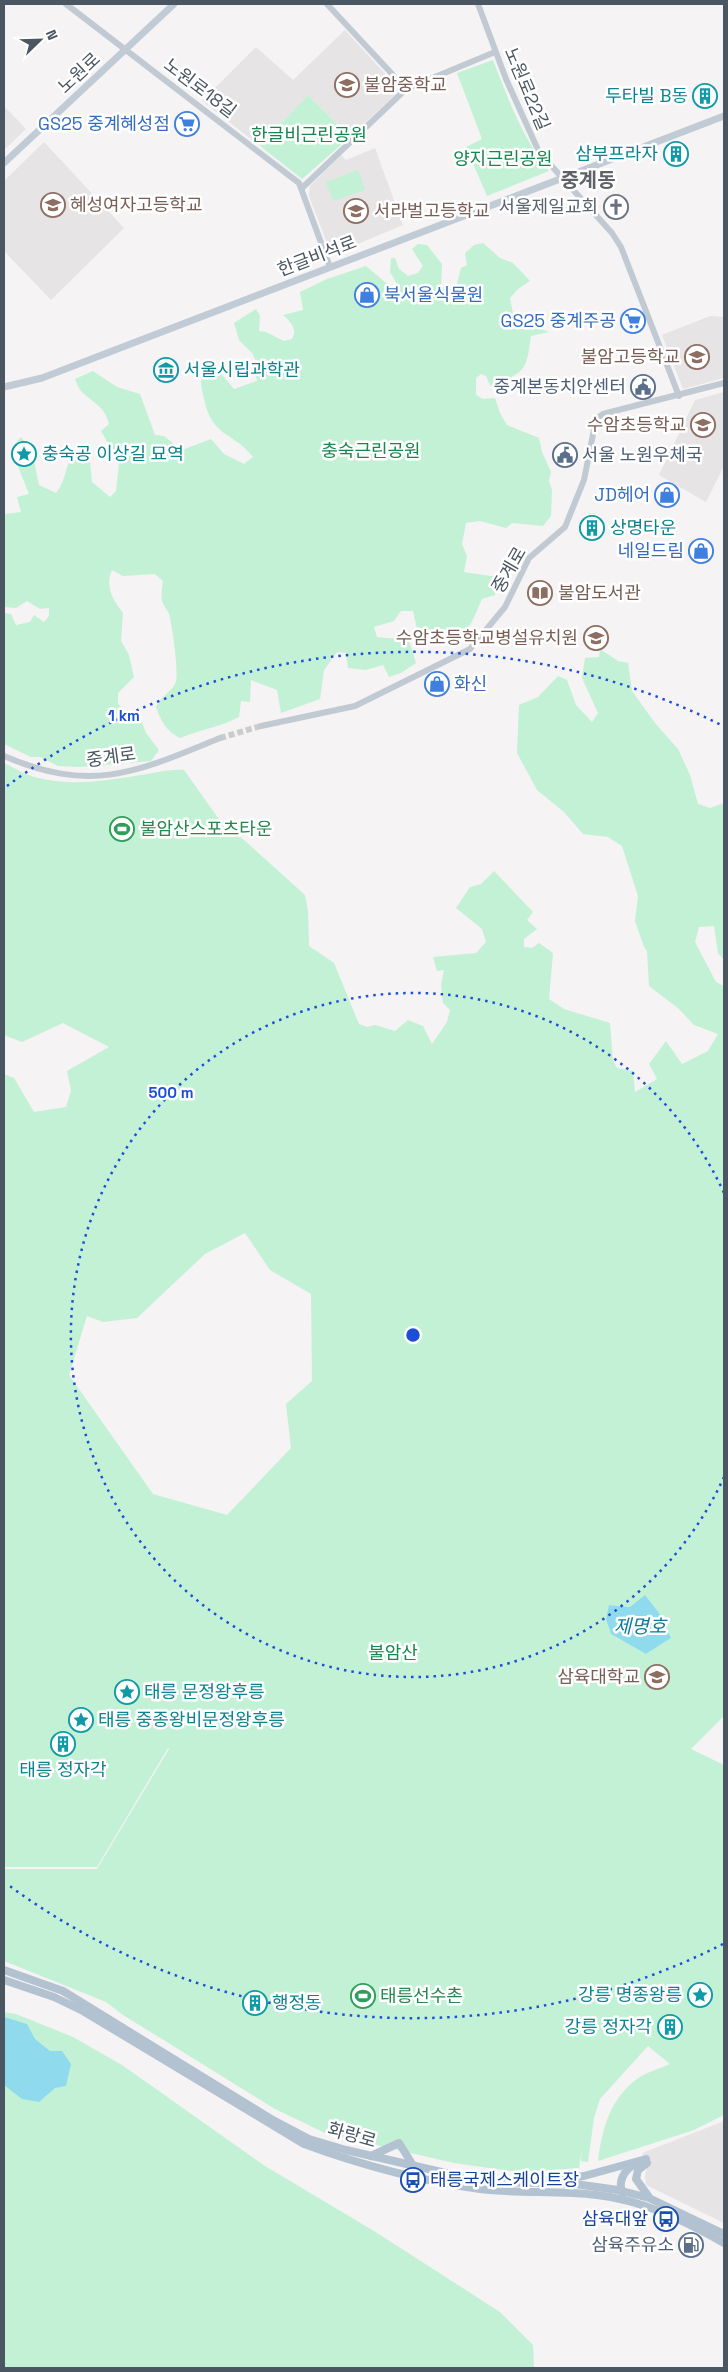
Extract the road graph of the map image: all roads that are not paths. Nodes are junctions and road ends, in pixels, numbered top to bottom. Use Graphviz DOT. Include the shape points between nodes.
graph roads {
  1 [pos="66,4"];
  2 [pos="174,4"];
  3 [pos="327,4"];
  4 [pos="478,4"];
  5 [pos="126,50"];
  6 [pos="495,52"];
  7 [pos="406,89"];
  8 [pos="724,116"];
  9 [pos="4,163"];
  10 [pos="562,178"];
  11 [pos="302,188"];
  12 [pos="330,267"];
  13 [pos="724,384"];
  14 [pos="4,388"];
  15 [pos="679,396"];
  16 [pos="261,726"];
  17 [pos="220,738"];
  18 [pos="4,756"];
  19 [pos="4,1970"];
  20 [pos="4,1980"];
  21 [pos="372,2157"];
  22 [pos="343,2158"];
  23 [pos="646,2161"];
  24 [pos="414,2167"];
  25 [pos="439,2172"];
  26 [pos="414,2176"];
  27 [pos="522,2183"];
  28 [pos="620,2189"];
  29 [pos="598,2195"];
  30 [pos="649,2198"];
  31 [pos="637,2204"];
  32 [pos="724,2234"];
  33 [pos="724,2243"];
  1 -- 5 [label="street, 노원로18길"];
  2 -- 5 [label="main road, 노원로"];
  3 -- 7 [label="street"];
  4 -- 6 [label="street, 노원로22길"];
  5 -- 9 [label="main road, 노원로"];
  5 -- 11 [label="street, 노원로18길" via="294,178"];
  6 -- 7 [label="street"];
  6 -- 10 [label="street, 노원로22길" via="533,141"];
  7 -- 11 [label="street"];
  8 -- 10 [label="main road, 한글비석로"];
  10 -- 12 [label="main road, 한글비석로"];
  10 -- 15 [label="street, 노원로22길" via="621,247"];
  11 -- 12 [label="street"];
  12 -- 14 [label="main road, 한글비석로" via="42,378"];
  13 -- 15 [label="street, 중계로"];
  15 -- 16 [label="street, 중계로" via="610,412 596,419 584,480 565,527 529,558 505,607 470,649 356,706"];
  17 -- 18 [label="street, 중계로" via="147,767 91,777 64,776 28,767"];
  19 -- 21 [label="main road, 화랑로" via="63,1991 309,2139"];
  20 -- 22 [label="main road, 화랑로" via="83,2010 277,2129 304,2144"];
  21 -- 22 [label="main road" via="373,2163"];
  21 -- 24 [label="main road, 화랑로"];
  21 -- 24 [label="main road" via="399,2143"];
  22 -- 26 [label="main road, 화랑로"];
  23 -- 27 [label="main road" via="584,2176"];
  23 -- 28 [label="main road" via="626,2170"];
  23 -- 30 [label="main road" via="638,2170 636,2179"];
  24 -- 25 [label="main road, 화랑로"];
  25 -- 26 [label="main road" via="431,2176 414,2172"];
  25 -- 27 [label="main road, 화랑로"];
  26 -- 29 [label="main road, 화랑로" via="488,2190"];
  27 -- 28 [label="main road, 화랑로"];
  28 -- 29 [label="main road"];
  28 -- 30 [label="main road, 화랑로"];
  28 -- 31 [label="main road"];
  29 -- 31 [label="main road, 화랑로"];
  30 -- 32 [label="main road, 화랑로"];
  31 -- 33 [label="main road, 화랑로" via="695,2226"];
}
